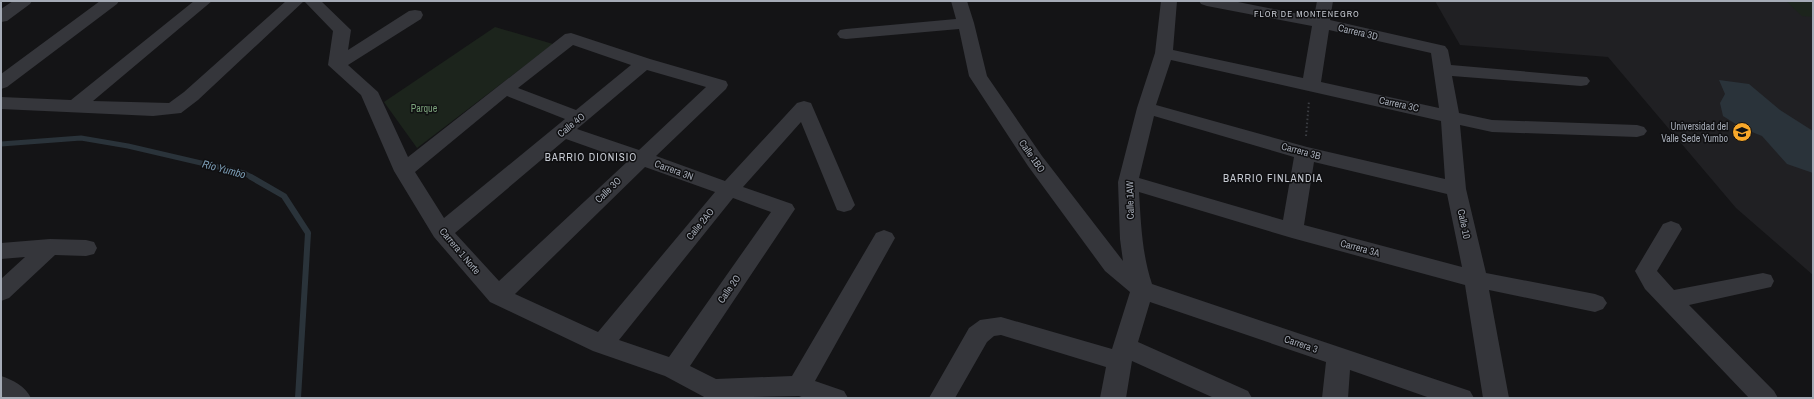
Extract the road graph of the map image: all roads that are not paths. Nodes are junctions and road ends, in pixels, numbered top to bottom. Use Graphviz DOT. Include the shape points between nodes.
graph roads {
  1 [pos="24,1"];
  2 [pos="111,1"];
  3 [pos="204,1"];
  4 [pos="296,1"];
  5 [pos="312,1"];
  6 [pos="959,1"];
  7 [pos="1169,1"];
  8 [pos="1207,1"];
  9 [pos="1325,1"];
  10 [pos="415,15"];
  11 [pos="1,17"];
  12 [pos="1321,23"];
  13 [pos="966,24"];
  14 [pos="846,34"];
  15 [pos="1439,50"];
  16 [pos="1164,53"];
  17 [pos="644,63"];
  18 [pos="337,64"];
  19 [pos="1442,70"];
  20 [pos="1581,81"];
  21 [pos="1,83"];
  22 [pos="1311,85"];
  23 [pos="505,89"];
  24 [pos="7,106"];
  25 [pos="76,106"];
  26 [pos="1146,108"];
  27 [pos="1450,116"];
  28 [pos="572,124"];
  29 [pos="1637,130"];
  30 [pos="1305,153"];
  31 [pos="641,158"];
  32 [pos="404,171"];
  33 [pos="1128,182"];
  34 [pos="729,189"];
  35 [pos="1456,189"];
  36 [pos="844,205"];
  37 [pos="784,209"];
  38 [pos="1671,229"];
  39 [pos="1292,230"];
  40 [pos="442,232"];
  41 [pos="884,238"];
  42 [pos="50,247"];
  43 [pos="86,248"];
  44 [pos="1,251"];
  45 [pos="1476,279"];
  46 [pos="1763,281"];
  47 [pos="1142,290"];
  48 [pos="1,292"];
  49 [pos="498,296"];
  50 [pos="1669,300"];
  51 [pos="1595,304"];
  52 [pos="602,344"];
  53 [pos="1123,354"];
  54 [pos="1339,357"];
  55 [pos="674,369"];
  56 [pos="1,386"];
  57 [pos="799,386"];
  58 [pos="710,394"];
  59 [pos="18,398"];
  60 [pos="835,398"];
  61 [pos="942,398"];
  62 [pos="1113,398"];
  63 [pos="1239,398"];
  64 [pos="1335,398"];
  65 [pos="1461,398"];
  66 [pos="1496,398"];
  67 [pos="1765,398"];
  1 -- 11 [label="street"];
  2 -- 21 [label="street"];
  3 -- 25 [label="street"];
  4 -- 25 [label="street" via="174,109"];
  5 -- 18 [label="street" via="342,30"];
  6 -- 13 [label="street, Calle 1BO"];
  7 -- 16 [label="street, Calle 1AW"];
  8 -- 12 [label="street, Carrera 3D"];
  9 -- 12 [label="street"];
  10 -- 18 [label="street"];
  12 -- 15 [label="street, Carrera 3D"];
  12 -- 22 [label="street"];
  13 -- 14 [label="street"];
  13 -- 47 [label="street, Calle 1BO" via="978,76 1035,161 1113,265"];
  15 -- 19 [label="street, Calle 10"];
  16 -- 22 [label="street, Carrera 3C"];
  16 -- 26 [label="street, Calle 1AW"];
  17 -- 23 [label="street" via="571,38"];
  17 -- 28 [label="street, Calle 4O"];
  17 -- 31 [label="street, Calle 3O" via="719,85"];
  18 -- 32 [label="street, Carrera 1 Norte" via="369,92"];
  19 -- 20 [label="street"];
  19 -- 27 [label="street, Calle 10"];
  22 -- 27 [label="street, Carrera 3C"];
  23 -- 28 [label="street, Carrera 3N"];
  23 -- 32 [label="street"];
  24 -- 25 [label="street"];
  26 -- 30 [label="street, Carrera 3B"];
  26 -- 33 [label="street, Calle 1AW"];
  27 -- 29 [label="street, Carrera 3C" via="1492,126"];
  27 -- 35 [label="street, Calle 10"];
  28 -- 31 [label="street, Carrera 3N"];
  28 -- 40 [label="street, Calle 4O"];
  30 -- 35 [label="street, Carrera 3B"];
  30 -- 39 [label="street"];
  31 -- 34 [label="street, Carrera 3N"];
  31 -- 49 [label="street, Calle 3O"];
  32 -- 40 [label="street, Carrera 1 Norte"];
  33 -- 39 [label="street, Carrera 3A"];
  33 -- 47 [label="street, Calle 1AW" via="1131,239"];
  34 -- 36 [label="street, Calle 2AO" via="804,107"];
  34 -- 37 [label="street, Carrera 3N"];
  34 -- 52 [label="street, Calle 2AO"];
  35 -- 45 [label="street, Calle 10"];
  37 -- 55 [label="street, Calle 2O"];
  38 -- 50 [label="street" via="1646,271"];
  39 -- 45 [label="street, Carrera 3A"];
  40 -- 49 [label="street, Carrera 1 Norte"];
  41 -- 57 [label="street"];
  42 -- 43 [label="street"];
  42 -- 44 [label="street"];
  42 -- 48 [label="street"];
  45 -- 51 [label="street, Carrera 3A"];
  45 -- 66 [label="street, Calle 10"];
  46 -- 50 [label="street"];
  47 -- 53 [label="street"];
  47 -- 54 [label="street, Carrera 3"];
  49 -- 52 [label="street, Carrera 1 Norte"];
  50 -- 67 [label="street"];
  52 -- 55 [label="street, Carrera 1 Norte"];
  53 -- 61 [label="street" via="1001,326 988,326 978,335"];
  53 -- 62 [label="street"];
  53 -- 63 [label="street"];
  54 -- 64 [label="street"];
  54 -- 65 [label="street, Carrera 3"];
  55 -- 58 [label="street, Carrera 1 Norte"];
  56 -- 59 [label="street"];
  57 -- 58 [label="street"];
  57 -- 60 [label="street"];
}
